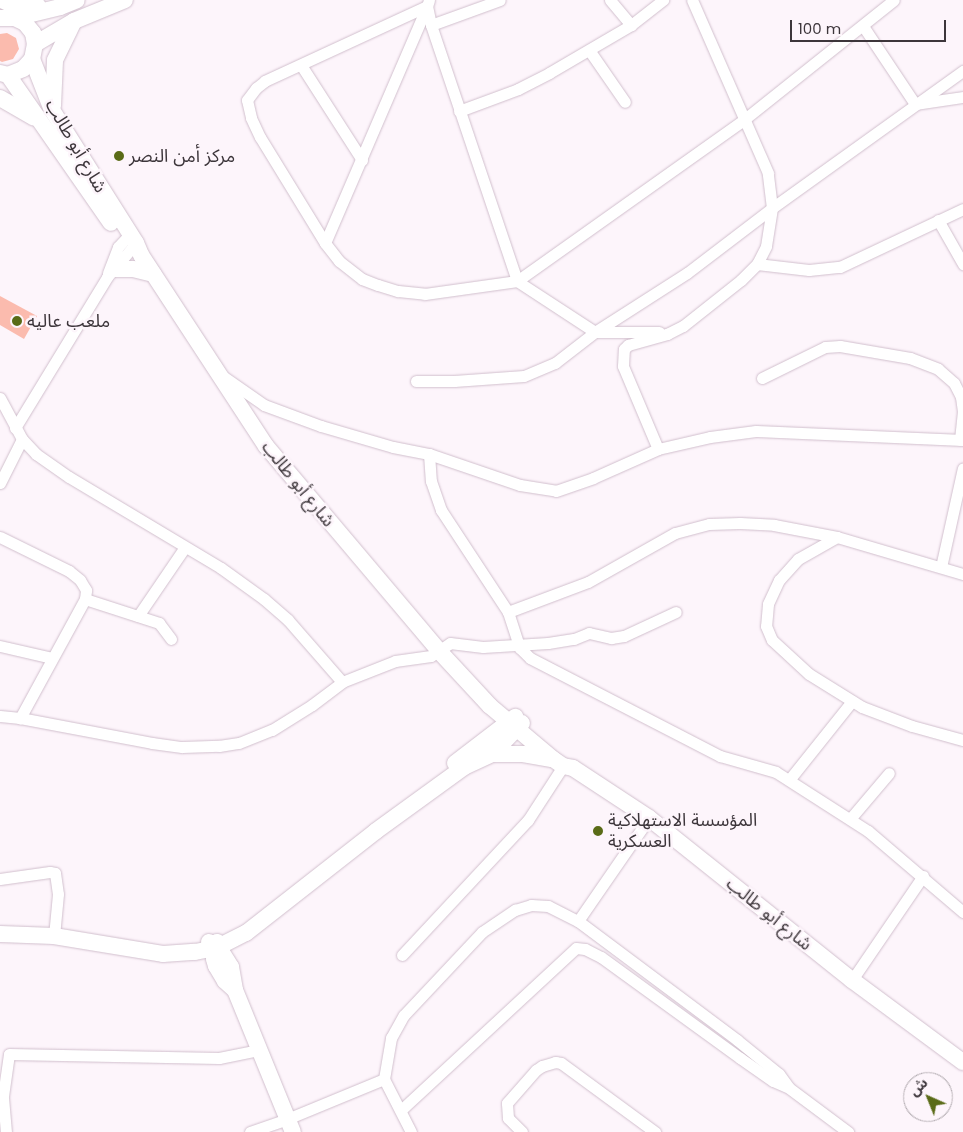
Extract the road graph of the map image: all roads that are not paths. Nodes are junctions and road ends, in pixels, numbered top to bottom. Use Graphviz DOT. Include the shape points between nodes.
graph roads {
  1 [pos="2,0"];
  2 [pos="78,0"];
  3 [pos="125,0"];
  4 [pos="500,0"];
  5 [pos="610,0"];
  6 [pos="663,0"];
  7 [pos="692,0"];
  8 [pos="894,0"];
  9 [pos="428,3"];
  10 [pos="60,7"];
  11 [pos="6,15"];
  12 [pos="74,21"];
  13 [pos="431,25"];
  14 [pos="631,25"];
  15 [pos="863,26"];
  16 [pos="589,50"];
  17 [pos="34,52"];
  18 [pos="301,65"];
  19 [pos="963,71"];
  20 [pos="4,74"];
  21 [pos="963,97"];
  22 [pos="0,98"];
  23 [pos="625,102"];
  24 [pos="915,104"];
  25 [pos="52,110"];
  26 [pos="460,110"];
  27 [pos="746,118"];
  28 [pos="38,121"];
  29 [pos="362,160"];
  30 [pos="772,208"];
  31 [pos="963,209"];
  32 [pos="938,220"];
  33 [pos="325,243"];
  34 [pos="132,244"];
  35 [pos="757,264"];
  36 [pos="963,264"];
  37 [pos="111,273"];
  38 [pos="153,274"];
  39 [pos="517,281"];
  40 [pos="673,331"];
  41 [pos="595,332"];
  42 [pos="219,374"];
  43 [pos="762,378"];
  44 [pos="416,381"];
  45 [pos="0,398"];
  46 [pos="15,428"];
  47 [pos="22,439"];
  48 [pos="962,440"];
  49 [pos="658,449"];
  50 [pos="429,454"];
  51 [pos="963,468"];
  52 [pos="0,484"];
  53 [pos="0,537"];
  54 [pos="837,537"];
  55 [pos="185,546"];
  56 [pos="941,567"];
  57 [pos="963,574"];
  58 [pos="85,600"];
  59 [pos="508,612"];
  60 [pos="676,612"];
  61 [pos="138,616"];
  62 [pos="171,639"];
  63 [pos="518,643"];
  64 [pos="0,646"];
  65 [pos="440,651"];
  66 [pos="52,658"];
  67 [pos="342,682"];
  68 [pos="852,702"];
  69 [pos="0,716"];
  70 [pos="20,718"];
  71 [pos="515,723"];
  72 [pos="963,740"];
  73 [pos="492,754"];
  74 [pos="563,764"];
  75 [pos="889,773"];
  76 [pos="789,780"];
  77 [pos="649,818"];
  78 [pos="850,819"];
  79 [pos="923,876"];
  80 [pos="0,879"];
  81 [pos="963,912"];
  82 [pos="578,921"];
  83 [pos="0,928"];
  84 [pos="0,934"];
  85 [pos="54,934"];
  86 [pos="214,943"];
  87 [pos="402,955"];
  88 [pos="852,980"];
  89 [pos="259,1050"];
  90 [pos="963,1062"];
  91 [pos="384,1079"];
  92 [pos="789,1088"];
  93 [pos="401,1110"];
  94 [pos="290,1126"];
  95 [pos="6,1132"];
  96 [pos="250,1132"];
  97 [pos="411,1132"];
  98 [pos="522,1132"];
  99 [pos="655,1132"];
  100 [pos="848,1132"];
  1 -- 10 [label="street" via="12,5"];
  2 -- 10 [label="street"];
  3 -- 12 [label="street"];
  4 -- 13 [label="street"];
  5 -- 14 [label="street"];
  6 -- 14 [label="street"];
  7 -- 27 [label="street"];
  8 -- 15 [label="street"];
  9 -- 13 [label="street"];
  9 -- 18 [label="street"];
  9 -- 29 [label="street"];
  10 -- 11 [label="street"];
  11 -- 17 [label="street, شارع أبو طالب" via="29,28"];
  12 -- 17 [label="street"];
  12 -- 25 [label="street" via="55,60"];
  13 -- 26 [label="street"];
  14 -- 16 [label="street"];
  15 -- 24 [label="street"];
  15 -- 27 [label="street"];
  16 -- 23 [label="street"];
  16 -- 26 [label="street" via="518,88"];
  17 -- 20 [label="street" via="23,69"];
  17 -- 25 [label="street, شارع أبو طالب"];
  18 -- 29 [label="street"];
  18 -- 33 [label="street" via="256,88 247,100 248,108 260,137"];
  19 -- 24 [label="street"];
  20 -- 28 [label="street, شارع أبو طالب"];
  21 -- 24 [label="street"];
  22 -- 28 [label="street"];
  24 -- 30 [label="street"];
  25 -- 34 [label="street, شارع أبو طالب"];
  26 -- 39 [label="street"];
  27 -- 30 [label="street" via="768,173"];
  27 -- 39 [label="street"];
  28 -- 34 [label="street, شارع أبو طالب"];
  29 -- 33 [label="street"];
  30 -- 35 [label="street" via="766,246"];
  30 -- 41 [label="street" via="686,273"];
  31 -- 32 [label="street"];
  32 -- 35 [label="street" via="840,267 809,270"];
  32 -- 36 [label="street"];
  33 -- 39 [label="street" via="356,275 398,292 425,294"];
  34 -- 37 [label="street" via="114,256"];
  34 -- 38 [label="street, شارع أبو طالب"];
  35 -- 40 [label="street" via="723,296"];
  37 -- 38 [label="street" via="133,268"];
  37 -- 46 [label="street"];
  38 -- 42 [label="street, شارع أبو طالب"];
  39 -- 41 [label="street"];
  40 -- 41 [label="street"];
  40 -- 49 [label="street" via="628,345 622,354 623,366"];
  41 -- 44 [label="street" via="555,363 524,376"];
  42 -- 50 [label="street" via="264,405 337,430"];
  42 -- 65 [label="street, شارع أبو طالب" via="266,446"];
  43 -- 48 [label="street" via="825,348 846,346 910,358 938,369 954,383 963,411"];
  45 -- 46 [label="street"];
  46 -- 47 [label="street"];
  47 -- 52 [label="street"];
  47 -- 55 [label="street" via="46,462"];
  48 -- 49 [label="street" via="756,431"];
  49 -- 50 [label="street" via="556,491 520,484"];
  50 -- 59 [label="street" via="431,481 441,510"];
  51 -- 56 [label="street"];
  53 -- 58 [label="street" via="75,574 85,586"];
  54 -- 56 [label="street"];
  54 -- 59 [label="street" via="774,525 740,523 689,528 653,544 588,582"];
  54 -- 68 [label="street" via="798,559 779,580 768,604 766,626 783,653"];
  55 -- 61 [label="street"];
  55 -- 67 [label="street" via="278,610"];
  56 -- 57 [label="street"];
  58 -- 61 [label="street"];
  58 -- 66 [label="street"];
  59 -- 63 [label="street"];
  60 -- 63 [label="street" via="624,636 611,638 589,633 560,641"];
  61 -- 62 [label="street" via="159,623"];
  63 -- 65 [label="street" via="483,647 450,643"];
  63 -- 76 [label="street" via="530,658 720,756 770,769"];
  64 -- 66 [label="street"];
  65 -- 67 [label="street" via="424,658 395,661"];
  65 -- 71 [label="street, شارع أبو طالب" via="480,694"];
  66 -- 70 [label="street"];
  67 -- 70 [label="street" via="272,730 239,743 219,746 159,744"];
  68 -- 72 [label="street" via="881,716"];
  68 -- 76 [label="street"];
  69 -- 70 [label="street"];
  71 -- 73 [label="street"];
  71 -- 74 [label="street, شارع أبو طالب" via="569,759"];
  71 -- 86 [label="street" via="371,825"];
  73 -- 74 [label="street" via="523,754"];
  73 -- 86 [label="street" via="464,767 376,831 246,933"];
  74 -- 77 [label="street, شارع أبو طالب"];
  74 -- 87 [label="street" via="528,820"];
  75 -- 78 [label="street"];
  76 -- 78 [label="street"];
  77 -- 82 [label="street"];
  77 -- 88 [label="street, شارع أبو طالب"];
  78 -- 79 [label="street"];
  79 -- 81 [label="street"];
  79 -- 88 [label="street"];
  80 -- 85 [label="street" via="50,872 56,874 58,894"];
  82 -- 91 [label="street" via="548,906 531,905 491,924 404,1015 391,1038"];
  82 -- 92 [label="street" via="737,1040 778,1074"];
  83 -- 85 [label="street"];
  84 -- 85 [label="street"];
  85 -- 86 [label="street" via="164,946"];
  86 -- 89 [label="street" via="231,967 235,990"];
  88 -- 90 [label="street, شارع أبو طالب"];
  89 -- 94 [label="street"];
  89 -- 95 [label="street" via="220,1058 8,1054 3,1096"];
  91 -- 93 [label="street"];
  91 -- 94 [label="street"];
  92 -- 93 [label="street" via="773,1081 601,957 576,948"];
  92 -- 100 [label="street"];
  93 -- 97 [label="street"];
  94 -- 96 [label="street"];
  98 -- 99 [label="street" via="508,1118 507,1103 536,1070 555,1062 561,1063"];
}
